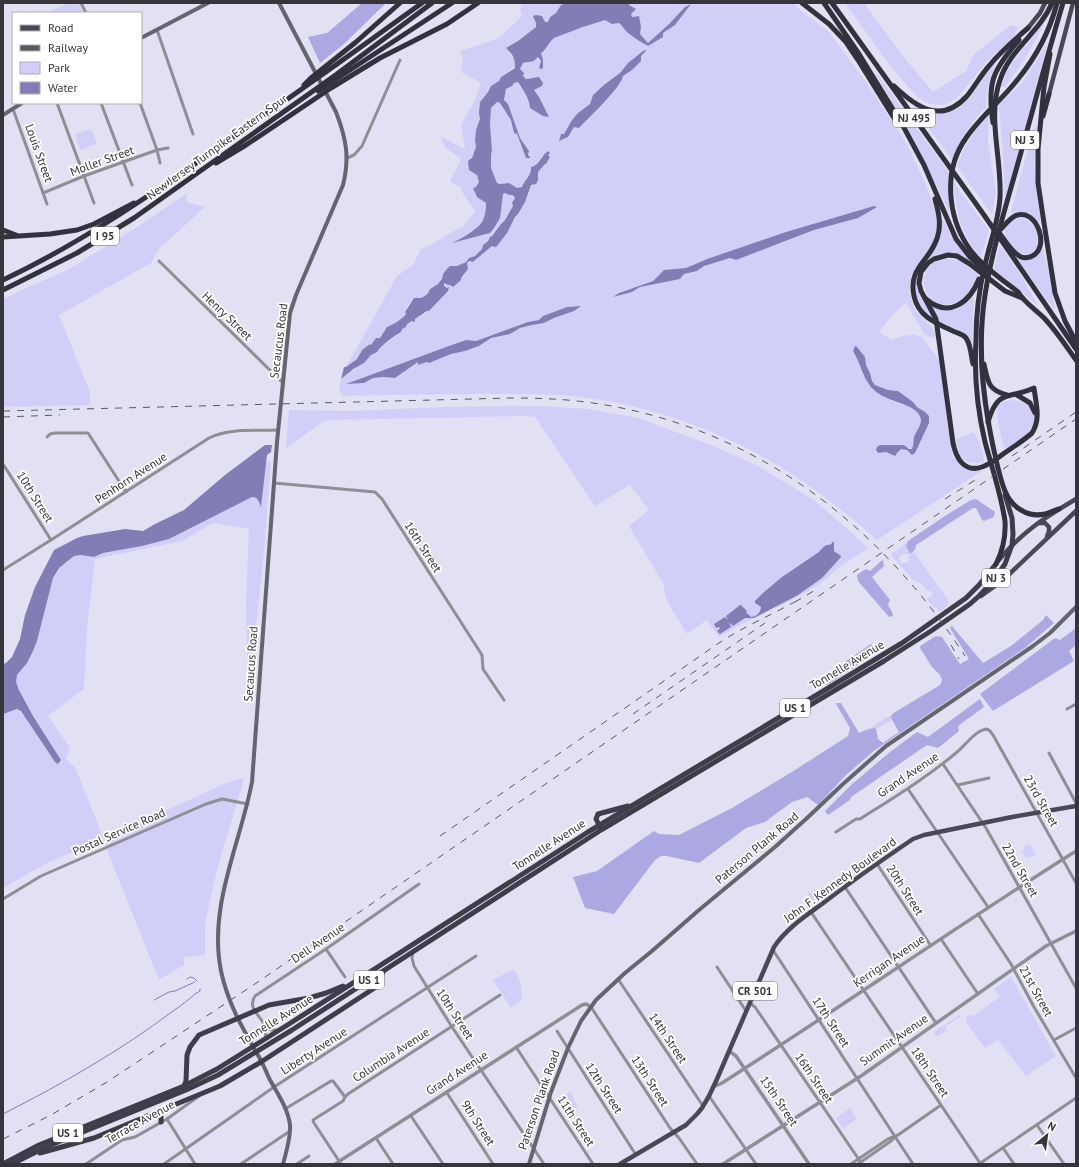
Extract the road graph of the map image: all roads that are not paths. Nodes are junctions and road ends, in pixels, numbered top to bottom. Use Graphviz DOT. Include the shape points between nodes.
graph roads {
  1 [pos="81,3"];
  2 [pos="208,3"];
  3 [pos="279,3"];
  4 [pos="400,3"];
  5 [pos="422,3"];
  6 [pos="432,3"];
  7 [pos="452,3"];
  8 [pos="478,3"];
  9 [pos="802,3"];
  10 [pos="824,3"];
  11 [pos="832,3"];
  12 [pos="1045,3"];
  13 [pos="1052,3"];
  14 [pos="1057,3"];
  15 [pos="1063,3"];
  16 [pos="1073,5"];
  17 [pos="86,12"];
  18 [pos="1028,28"];
  19 [pos="156,30"];
  20 [pos="142,37"];
  21 [pos="1050,48"];
  22 [pos="400,60"];
  23 [pos="884,76"];
  24 [pos="1049,94"];
  25 [pos="293,96"];
  26 [pos="20,104"];
  27 [pos="57,104"];
  28 [pos="101,104"];
  29 [pos="140,104"];
  30 [pos="13,109"];
  31 [pos="283,112"];
  32 [pos="3,115"];
  33 [pos="1041,123"];
  34 [pos="193,134"];
  35 [pos="914,147"];
  36 [pos="168,148"];
  37 [pos="998,149"];
  38 [pos="157,150"];
  39 [pos="347,158"];
  40 [pos="124,163"];
  41 [pos="160,163"];
  42 [pos="200,171"];
  43 [pos="84,176"];
  44 [pos="930,181"];
  45 [pos="132,185"];
  46 [pos="156,191"];
  47 [pos="43,193"];
  48 [pos="94,203"];
  49 [pos="47,204"];
  50 [pos="3,230"];
  51 [pos="1000,232"];
  52 [pos="19,236"];
  53 [pos="3,237"];
  54 [pos="1011,251"];
  55 [pos="159,261"];
  56 [pos="984,266"];
  57 [pos="3,280"];
  58 [pos="1005,287"];
  59 [pos="3,290"];
  60 [pos="923,295"];
  61 [pos="1022,298"];
  62 [pos="936,324"];
  63 [pos="1068,333"];
  64 [pos="1076,342"];
  65 [pos="1076,349"];
  66 [pos="981,350"];
  67 [pos="1076,360"];
  68 [pos="976,379"];
  69 [pos="283,383"];
  70 [pos="1033,389"];
  71 [pos="1017,394"];
  72 [pos="1007,395"];
  73 [pos="1028,401"];
  74 [pos="1037,417"];
  75 [pos="988,423"];
  76 [pos="278,430"];
  77 [pos="48,437"];
  78 [pos="3,464"];
  79 [pos="274,483"];
  80 [pos="1004,490"];
  81 [pos="126,492"];
  82 [pos="1076,499"];
  83 [pos="1060,509"];
  84 [pos="1076,511"];
  85 [pos="1038,523"];
  86 [pos="51,540"];
  87 [pos="1045,540"];
  88 [pos="1012,545"];
  89 [pos="996,564"];
  90 [pos="3,570"];
  91 [pos="970,604"];
  92 [pos="1076,608"];
  93 [pos="903,646"];
  94 [pos="883,658"];
  95 [pos="504,700"];
  96 [pos="1076,704"];
  97 [pos="1067,709"];
  98 [pos="987,729"];
  99 [pos="1049,753"];
  100 [pos="943,764"];
  101 [pos="989,778"];
  102 [pos="958,785"];
  103 [pos="908,789"];
  104 [pos="248,804"];
  105 [pos="1076,804"];
  106 [pos="633,805"];
  107 [pos="1037,813"];
  108 [pos="983,823"];
  109 [pos="600,828"];
  110 [pos="836,832"];
  111 [pos="938,833"];
  112 [pos="1076,851"];
  113 [pos="1063,859"];
  114 [pos="877,864"];
  115 [pos="1076,883"];
  116 [pos="419,884"];
  117 [pos="845,886"];
  118 [pos="1019,887"];
  119 [pos="3,899"];
  120 [pos="988,907"];
  121 [pos="811,912"];
  122 [pos="978,914"];
  123 [pos="1076,931"];
  124 [pos="942,939"];
  125 [pos="1051,944"];
  126 [pos="931,946"];
  127 [pos="326,949"];
  128 [pos="773,950"];
  129 [pos="413,951"];
  130 [pos="476,956"];
  131 [pos="717,967"];
  132 [pos="898,967"];
  133 [pos="1013,969"];
  134 [pos="385,970"];
  135 [pos="346,977"];
  136 [pos="618,979"];
  137 [pos="355,982"];
  138 [pos="427,988"];
  139 [pos="1076,988"];
  140 [pos="863,990"];
  141 [pos="978,994"];
  142 [pos="500,995"];
  143 [pos="750,1003"];
  144 [pos="591,1006"];
  145 [pos="746,1011"];
  146 [pos="237,1018"];
  147 [pos="819,1020"];
  148 [pos="936,1023"];
  149 [pos="264,1026"];
  150 [pos="452,1027"];
  151 [pos="1076,1028"];
  152 [pos="282,1029"];
  153 [pos="557,1031"];
  154 [pos="265,1039"];
  155 [pos="1054,1040"];
  156 [pos="781,1045"];
  157 [pos="516,1047"];
  158 [pos="902,1047"];
  159 [pos="568,1048"];
  160 [pos="729,1051"];
  161 [pos="260,1060"];
  162 [pos="744,1068"];
  163 [pos="482,1070"];
  164 [pos="1076,1078"];
  165 [pos="857,1079"];
  166 [pos="184,1086"];
  167 [pos="274,1087"];
  168 [pos="713,1087"];
  169 [pos="447,1093"];
  170 [pos="202,1095"];
  171 [pos="709,1096"];
  172 [pos="344,1097"];
  173 [pos="550,1098"];
  174 [pos="1076,1098"];
  175 [pos="820,1102"];
  176 [pos="703,1106"];
  177 [pos="941,1106"];
  178 [pos="285,1109"];
  179 [pos="157,1112"];
  180 [pos="411,1116"];
  181 [pos="167,1119"];
  182 [pos="161,1122"];
  183 [pos="1037,1125"];
  184 [pos="783,1126"];
  185 [pos="290,1131"];
  186 [pos="674,1133"];
  187 [pos="895,1137"];
  188 [pos="376,1138"];
  189 [pos="534,1148"];
  190 [pos="1003,1148"];
  191 [pos="186,1149"];
  192 [pos="746,1149"];
  193 [pos="636,1154"];
  194 [pos="309,1156"];
  195 [pos="25,1157"];
  196 [pos="628,1162"];
  197 [pos="860,1162"];
  198 [pos="338,1163"];
  199 [pos="3,1164"];
  200 [pos="12,1164"];
  201 [pos="86,1164"];
  202 [pos="164,1164"];
  203 [pos="195,1164"];
  204 [pos="241,1164"];
  205 [pos="283,1164"];
  206 [pos="297,1164"];
  207 [pos="393,1164"];
  208 [pos="443,1164"];
  209 [pos="493,1164"];
  210 [pos="528,1164"];
  211 [pos="544,1164"];
  212 [pos="593,1164"];
  213 [pos="620,1164"];
  214 [pos="697,1164"];
  215 [pos="723,1164"];
  216 [pos="756,1164"];
  217 [pos="810,1164"];
  218 [pos="851,1164"];
  219 [pos="913,1164"];
  220 [pos="980,1164"];
  221 [pos="1014,1164"];
  222 [pos="1064,1164"];
  1 -- 17 [label="street"];
  2 -- 19 [label="main road"];
  3 -- 39 [label="main road, Secaucus Road" via="331,102 342,129"];
  4 -- 25 [label="highway"];
  5 -- 25 [label="highway, New Jersey Turnpike Eastern Spur / I 95"];
  6 -- 31 [label="highway, New Jersey Turnpike Eastern Spur / I 95"];
  7 -- 31 [label="highway"];
  8 -- 42 [label="highway" via="443,26 380,58 225,159"];
  9 -- 35 [label="highway" via="829,24 846,42"];
  10 -- 35 [label="highway" via="860,54"];
  11 -- 23 [label="highway, NJ 495"];
  12 -- 18 [label="main road, NJ 3"];
  13 -- 37 [label="highway, NJ 3" via="1040,24 1016,52 1001,75 995,102"];
  14 -- 58 [label="highway" via="1041,43 1027,67 971,131 955,159 951,181 952,204 958,225 969,247"];
  15 -- 21 [label="highway, NJ 3"];
  16 -- 24 [label="main road"];
  18 -- 23 [label="highway" via="993,61 963,100 953,107 935,111 917,105"];
  18 -- 37 [label="highway, NJ 3" via="1000,63 994,76 990,96"];
  19 -- 20 [label="main road"];
  19 -- 34 [label="street"];
  21 -- 33 [label="highway"];
  21 -- 51 [label="highway, NJ 3"];
  22 -- 39 [label="street" via="362,146 354,155"];
  23 -- 54 [label="highway, NJ 495"];
  24 -- 33 [label="highway"];
  25 -- 46 [label="highway, New Jersey Turnpike Eastern Spur / I 95"];
  26 -- 30 [label="main road"];
  27 -- 43 [label="street"];
  28 -- 40 [label="street"];
  29 -- 38 [label="street"];
  30 -- 32 [label="main road"];
  30 -- 47 [label="street, Louis Street"];
  31 -- 42 [label="highway, New Jersey Turnpike Eastern Spur / I 95"];
  33 -- 63 [label="highway" via="1038,162 1040,203 1055,293"];
  35 -- 44 [label="highway"];
  36 -- 38 [label="street, Moller Street"];
  37 -- 56 [label="highway, NJ 3" via="1000,202"];
  38 -- 40 [label="street, Moller Street"];
  38 -- 41 [label="street"];
  39 -- 69 [label="main road, Secaucus Road" via="343,185 292,304"];
  40 -- 43 [label="street, Moller Street"];
  40 -- 45 [label="street"];
  42 -- 59 [label="highway, New Jersey Turnpike Eastern Spur / I 95" via="142,213 98,240"];
  43 -- 47 [label="street, Moller Street"];
  43 -- 48 [label="street"];
  44 -- 58 [label="highway" via="954,235 967,254"];
  44 -- 62 [label="highway" via="940,223 939,233 934,246 916,272 913,290 920,310"];
  46 -- 52 [label="highway" via="85,227 68,232"];
  46 -- 57 [label="highway, New Jersey Turnpike Eastern Spur / I 95" via="92,232"];
  47 -- 49 [label="street, Louis Street"];
  50 -- 52 [label="highway"];
  51 -- 54 [label="highway" via="1011,219 1020,215 1036,223 1041,239 1035,254 1023,258"];
  51 -- 66 [label="highway, NJ 3" via="985,293"];
  52 -- 53 [label="highway"];
  54 -- 63 [label="highway"];
  55 -- 69 [label="street, Henry Street"];
  56 -- 60 [label="highway" via="974,291 960,304 938,306"];
  56 -- 68 [label="highway, NJ 3" via="976,326"];
  58 -- 60 [label="highway" via="961,258 952,255 931,260 923,268 919,283"];
  58 -- 61 [label="highway"];
  58 -- 61 [label="highway" via="1018,292"];
  60 -- 62 [label="highway" via="935,316"];
  61 -- 67 [label="highway" via="1061,338"];
  62 -- 68 [label="highway" via="962,334 966,339 970,346"];
  62 -- 74 [label="highway" via="954,452 958,460 969,467 981,467 1032,433"];
  63 -- 64 [label="highway"];
  63 -- 65 [label="highway"];
  66 -- 72 [label="highway" via="989,384 998,392"];
  66 -- 75 [label="highway, NJ 3"];
  68 -- 89 [label="highway, NJ 3" via="981,419 1006,527 1003,547"];
  69 -- 76 [label="main road, Secaucus Road"];
  70 -- 71 [label="highway"];
  70 -- 73 [label="highway" via="1026,395"];
  70 -- 74 [label="highway"];
  71 -- 72 [label="highway"];
  71 -- 73 [label="highway"];
  72 -- 75 [label="highway" via="995,405"];
  73 -- 74 [label="highway"];
  75 -- 80 [label="highway, NJ 3"];
  76 -- 79 [label="main road, Secaucus Road"];
  76 -- 81 [label="street, Penhorn Avenue" via="232,431 214,436"];
  77 -- 81 [label="street" via="55,433 88,433"];
  78 -- 86 [label="street, 10th Street"];
  79 -- 95 [label="street, 16th Street" via="375,492 382,499 482,655 483,669"];
  79 -- 104 [label="main road, Secaucus Road" via="252,782"];
  80 -- 83 [label="highway" via="1012,504 1025,513 1039,515"];
  80 -- 88 [label="highway, NJ 3" via="1013,523"];
  81 -- 86 [label="street, Penhorn Avenue"];
  82 -- 83 [label="main road, Tonnelle Avenue / US 1"];
  83 -- 85 [label="main road, Tonnelle Avenue / US 1"];
  84 -- 87 [label="main road, Tonnelle Avenue / US 1"];
  85 -- 87 [label="main road" via="1045,523 1049,527"];
  85 -- 88 [label="main road, Tonnelle Avenue / US 1"];
  86 -- 90 [label="street, Penhorn Avenue"];
  87 -- 91 [label="main road, Tonnelle Avenue / US 1" via="1002,581"];
  88 -- 89 [label="main road, Tonnelle Avenue / US 1"];
  88 -- 91 [label="highway, NJ 3" via="998,576"];
  89 -- 93 [label="highway, Tonnelle Avenue / US 1" via="975,590"];
  91 -- 93 [label="highway, Tonnelle Avenue / US 1" via="931,631"];
  92 -- 136 [label="main road, Paterson Plank Road" via="1050,633 1021,655 886,746 775,847"];
  93 -- 94 [label="highway, Tonnelle Avenue / US 1"];
  94 -- 106 [label="highway, Tonnelle Avenue / US 1"];
  94 -- 109 [label="highway, Tonnelle Avenue / US 1"];
  96 -- 97 [label="street"];
  98 -- 100 [label="street, Grand Avenue" via="982,730"];
  98 -- 107 [label="street, 23rd Street" via="993,735"];
  99 -- 105 [label="street"];
  100 -- 102 [label="street, 22nd Street"];
  100 -- 103 [label="street, Grand Avenue"];
  101 -- 102 [label="street"];
  102 -- 108 [label="street, 22nd Street"];
  103 -- 110 [label="street, Grand Avenue"];
  103 -- 111 [label="street"];
  104 -- 119 [label="street, Postal Service Road" via="222,799 206,804 40,876"];
  104 -- 146 [label="main road, Secaucus Road" via="219,911 221,970 225,990"];
  105 -- 107 [label="main road, John F. Kennedy Boulevard / CR 501"];
  106 -- 109 [label="highway, Tonnelle Avenue / US 1"];
  106 -- 109 [label="highway" via="598,814 596,819"];
  107 -- 108 [label="main road, John F. Kennedy Boulevard / CR 501"];
  107 -- 113 [label="street, 23rd Street"];
  108 -- 111 [label="main road, John F. Kennedy Boulevard / CR 501"];
  108 -- 118 [label="street, 22nd Street"];
  109 -- 129 [label="highway, Tonnelle Avenue / US 1"];
  109 -- 137 [label="highway, Tonnelle Avenue / US 1"];
  111 -- 114 [label="main road, John F. Kennedy Boulevard / CR 501" via="913,840"];
  111 -- 120 [label="street"];
  112 -- 113 [label="street, Kerrigan Avenue"];
  113 -- 115 [label="street, 23rd Street"];
  113 -- 118 [label="street, Kerrigan Avenue"];
  114 -- 117 [label="main road, John F. Kennedy Boulevard / CR 501"];
  114 -- 126 [label="street, 20th Street"];
  116 -- 127 [label="street, Dell Avenue"];
  117 -- 121 [label="main road, John F. Kennedy Boulevard / CR 501"];
  117 -- 132 [label="street"];
  118 -- 120 [label="street, Kerrigan Avenue"];
  118 -- 125 [label="street, 22nd Street"];
  120 -- 122 [label="street, Kerrigan Avenue"];
  121 -- 128 [label="main road, John F. Kennedy Boulevard / CR 501" via="788,930"];
  121 -- 140 [label="street, 18th Street"];
  122 -- 124 [label="street, Kerrigan Avenue"];
  122 -- 133 [label="street, 21st Street"];
  123 -- 125 [label="street, Summit Avenue"];
  124 -- 126 [label="street, Kerrigan Avenue"];
  124 -- 141 [label="street"];
  125 -- 133 [label="street, Summit Avenue"];
  125 -- 139 [label="street, 22nd Street"];
  126 -- 132 [label="street, Kerrigan Avenue"];
  127 -- 135 [label="street"];
  127 -- 149 [label="street, Dell Avenue" via="255,996 252,1007"];
  128 -- 143 [label="main road, John F. Kennedy Boulevard / CR 501"];
  128 -- 147 [label="street, 17th Street"];
  129 -- 134 [label="highway, Tonnelle Avenue / US 1"];
  129 -- 138 [label="street, 10th Street" via="414,966"];
  130 -- 138 [label="street, Liberty Avenue"];
  131 -- 145 [label="street"];
  132 -- 140 [label="street, Kerrigan Avenue"];
  132 -- 148 [label="street"];
  133 -- 141 [label="street, Summit Avenue"];
  133 -- 155 [label="street, 21st Street"];
  134 -- 161 [label="highway" via="376,988"];
  134 -- 195 [label="highway, Tonnelle Avenue / US 1" via="218,1075"];
  136 -- 144 [label="main road, Paterson Plank Road"];
  136 -- 176 [label="street, 14th Street"];
  137 -- 146 [label="highway" via="309,998 268,1005"];
  137 -- 152 [label="highway, Tonnelle Avenue / US 1"];
  138 -- 150 [label="street, 10th Street"];
  138 -- 167 [label="street, Liberty Avenue"];
  140 -- 147 [label="street, Kerrigan Avenue"];
  140 -- 158 [label="street, 18th Street"];
  141 -- 148 [label="street, Summit Avenue"];
  142 -- 150 [label="street, Columbia Avenue"];
  143 -- 145 [label="main road, John F. Kennedy Boulevard / CR 501"];
  143 -- 156 [label="street, 16th Street"];
  144 -- 157 [label="street, Grand Avenue" via="582,1005"];
  144 -- 159 [label="main road, Paterson Plank Road"];
  144 -- 186 [label="street, 13th Street"];
  145 -- 160 [label="main road, John F. Kennedy Boulevard / CR 501"];
  146 -- 161 [label="main road, Secaucus Road"];
  146 -- 166 [label="highway" via="199,1035 194,1040 187,1055"];
  147 -- 156 [label="street, Kerrigan Avenue"];
  147 -- 165 [label="street, 17th Street"];
  148 -- 158 [label="street, Summit Avenue"];
  149 -- 152 [label="street" via="271,1030"];
  149 -- 154 [label="street, Dell Avenue"];
  150 -- 163 [label="street, 10th Street"];
  150 -- 172 [label="street, Columbia Avenue"];
  151 -- 155 [label="street"];
  152 -- 154 [label="highway, Tonnelle Avenue / US 1"];
  153 -- 159 [label="street, 12th Street"];
  154 -- 166 [label="highway, Tonnelle Avenue / US 1"];
  155 -- 164 [label="street, 21st Street"];
  156 -- 162 [label="street, Kerrigan Avenue"];
  156 -- 175 [label="street, 16th Street"];
  157 -- 163 [label="street, Grand Avenue"];
  157 -- 173 [label="street, 11th Street"];
  158 -- 165 [label="street, Summit Avenue"];
  158 -- 177 [label="street, 18th Street"];
  159 -- 173 [label="main road, Paterson Plank Road"];
  159 -- 193 [label="street, 12th Street"];
  160 -- 162 [label="street, 15th Street"];
  160 -- 168 [label="main road, John F. Kennedy Boulevard / CR 501"];
  161 -- 167 [label="main road, Secaucus Road"];
  161 -- 170 [label="highway" via="231,1080"];
  162 -- 168 [label="street, Kerrigan Avenue"];
  162 -- 184 [label="street, 15th Street"];
  163 -- 169 [label="street, Grand Avenue"];
  163 -- 189 [label="street, 10th Street"];
  165 -- 175 [label="street, Summit Avenue"];
  165 -- 187 [label="street, 17th Street"];
  166 -- 199 [label="highway, Tonnelle Avenue / US 1" via="39,1145"];
  167 -- 178 [label="main road, Secaucus Road"];
  167 -- 191 [label="street, Liberty Avenue"];
  168 -- 171 [label="main road, John F. Kennedy Boulevard / CR 501"];
  169 -- 180 [label="street, Grand Avenue"];
  169 -- 209 [label="street, 9th Street"];
  170 -- 179 [label="highway"];
  170 -- 181 [label="street, Terrace Avenue"];
  171 -- 176 [label="main road, John F. Kennedy Boulevard / CR 501"];
  171 -- 192 [label="street"];
  172 -- 178 [label="street" via="331,1081"];
  172 -- 198 [label="street, Columbia Avenue" via="343,1101 313,1120"];
  173 -- 189 [label="main road, Paterson Plank Road"];
  173 -- 212 [label="street, 11th Street"];
  174 -- 183 [label="street"];
  175 -- 184 [label="street, Summit Avenue"];
  175 -- 197 [label="street, 16th Street"];
  176 -- 186 [label="main road, John F. Kennedy Boulevard / CR 501" via="698,1114"];
  177 -- 187 [label="street"];
  177 -- 220 [label="street, 18th Street"];
  178 -- 185 [label="main road, Secaucus Road"];
  179 -- 182 [label="highway" via="161,1115"];
  179 -- 195 [label="highway" via="94,1138"];
  180 -- 188 [label="street, Grand Avenue"];
  180 -- 208 [label="street"];
  181 -- 182 [label="street, Terrace Avenue"];
  181 -- 191 [label="street"];
  182 -- 201 [label="street, Terrace Avenue" via="135,1137 122,1140"];
  183 -- 190 [label="street"];
  183 -- 222 [label="street"];
  184 -- 192 [label="street, Summit Avenue"];
  184 -- 217 [label="street, 15th Street"];
  185 -- 204 [label="street"];
  185 -- 205 [label="main road, Secaucus Road"];
  186 -- 193 [label="main road, John F. Kennedy Boulevard / CR 501"];
  186 -- 214 [label="street, 13th Street"];
  187 -- 197 [label="street" via="888,1138"];
  187 -- 219 [label="street, 17th Street"];
  188 -- 198 [label="street, Grand Avenue"];
  188 -- 207 [label="street"];
  189 -- 210 [label="main road, Paterson Plank Road"];
  189 -- 211 [label="street, 10th Street"];
  190 -- 220 [label="street"];
  190 -- 221 [label="street"];
  191 -- 202 [label="street, Liberty Avenue"];
  191 -- 203 [label="street"];
  192 -- 215 [label="street, Summit Avenue"];
  192 -- 216 [label="street"];
  193 -- 196 [label="main road, John F. Kennedy Boulevard / CR 501"];
  194 -- 206 [label="street"];
  195 -- 200 [label="highway, Tonnelle Avenue / US 1"];
  196 -- 213 [label="main road, John F. Kennedy Boulevard / CR 501"];
  197 -- 218 [label="street"];
}
